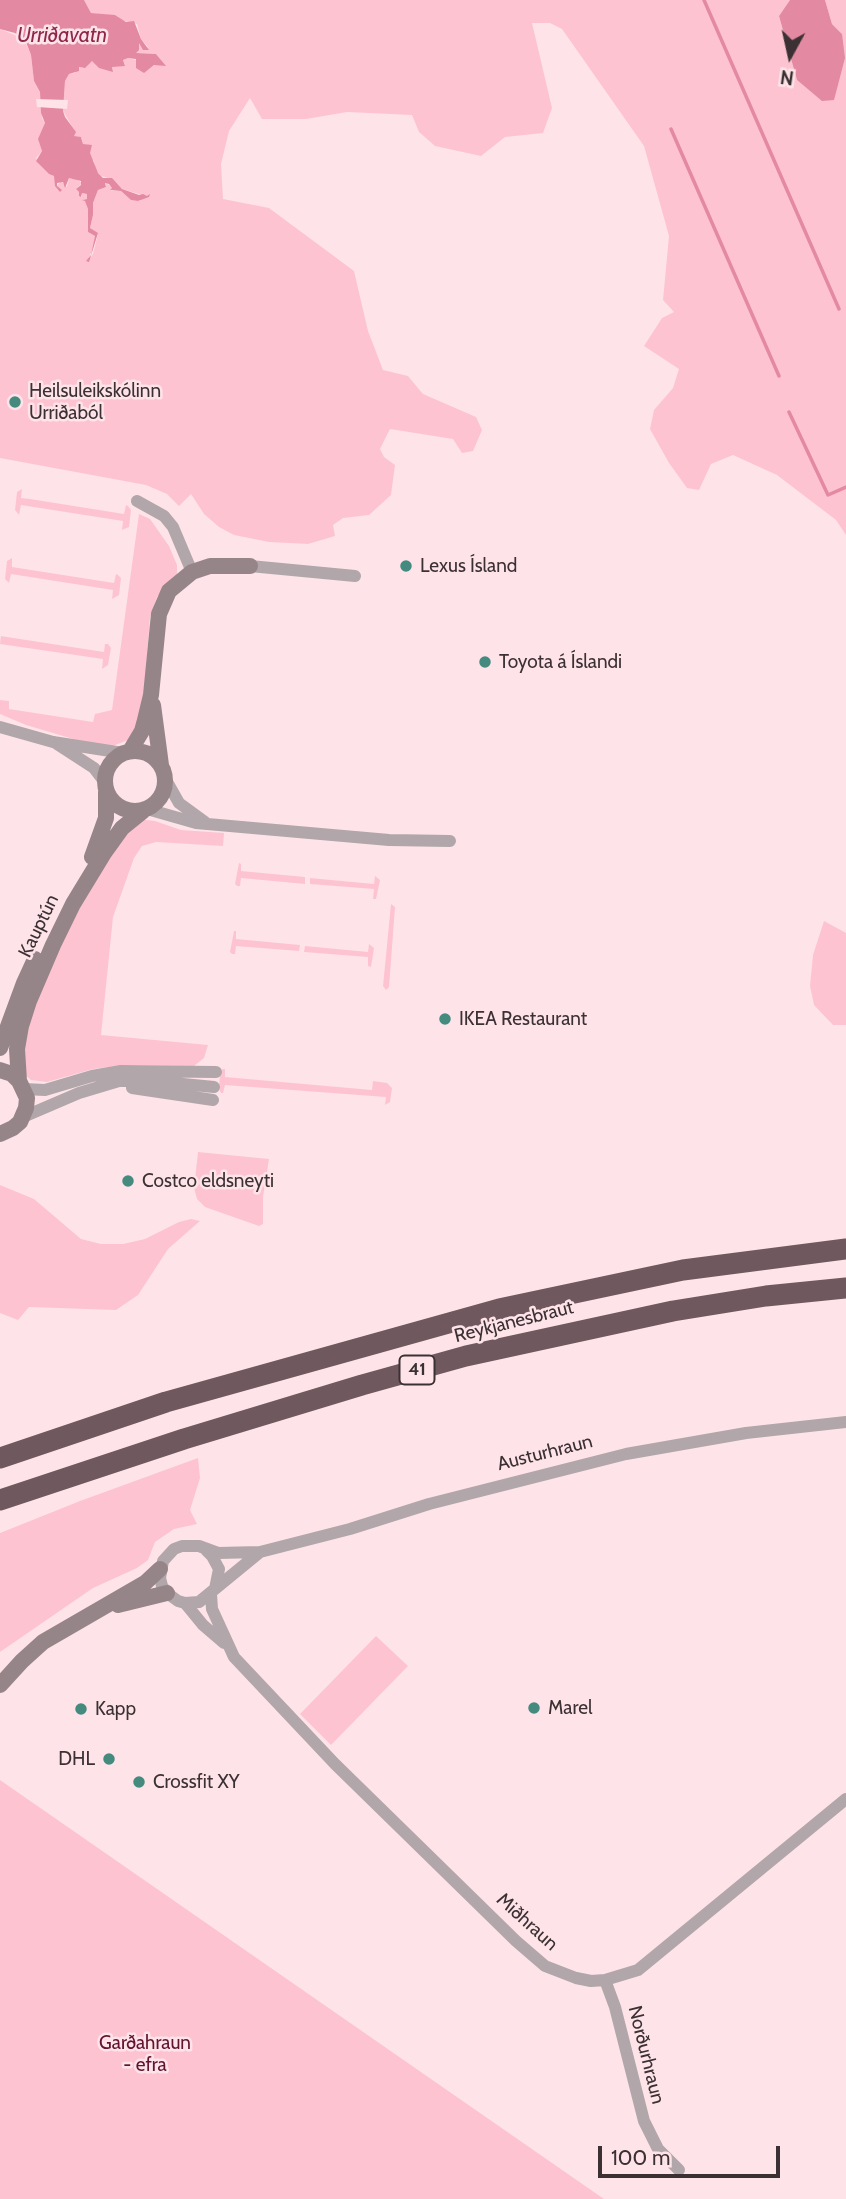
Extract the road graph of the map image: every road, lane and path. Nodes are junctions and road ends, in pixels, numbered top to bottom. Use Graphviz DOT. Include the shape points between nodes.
graph roads {
  1 [pos="137,501"];
  2 [pos="250,566"];
  3 [pos="192,572"];
  4 [pos="355,576"];
  5 [pos="151,695"];
  6 [pos="0,727"];
  7 [pos="53,742"];
  8 [pos="126,752"];
  9 [pos="163,772"];
  10 [pos="105,786"];
  11 [pos="145,810"];
  12 [pos="206,822"];
  13 [pos="450,841"];
  14 [pos="0,1048"];
  15 [pos="0,1070"];
  16 [pos="216,1072"];
  17 [pos="22,1085"];
  18 [pos="214,1093"];
  19 [pos="23,1117"];
  20 [pos="2,1134"];
  21 [pos="846,1249"];
  22 [pos="846,1287"];
  23 [pos="846,1422"];
  24 [pos="0,1458"];
  25 [pos="0,1500"];
  26 [pos="206,1549"];
  27 [pos="260,1552"];
  28 [pos="160,1569"];
  29 [pos="213,1592"];
  30 [pos="167,1593"];
  31 [pos="185,1603"];
  32 [pos="102,1609"];
  33 [pos="227,1645"];
  34 [pos="0,1685"];
  35 [pos="846,1799"];
  36 [pos="605,1980"];
  37 [pos="679,2170"];
  1 -- 3 [label="street" via="164,516 173,527"];
  2 -- 3 [label="street" via="210,566"];
  2 -- 4 [label="street"];
  3 -- 5 [label="street, Kauptún" via="163,600"];
  5 -- 8 [label="street, Kauptún" via="142,732"];
  5 -- 9 [label="street, Kauptún"];
  6 -- 7 [label="street, Kauptún"];
  7 -- 8 [label="street, Kauptún"];
  7 -- 10 [label="street, Kauptún" via="94,768"];
  8 -- 9 [label="street, Kauptún" via="153,756"];
  8 -- 10 [label="street, Kauptún" via="109,764"];
  9 -- 11 [label="street, Kauptún" via="165,787 159,800"];
  9 -- 12 [label="street, Kauptún" via="179,803"];
  10 -- 11 [label="street, Kauptún" via="117,806"];
  10 -- 14 [label="street, Kauptún" via="106,818 97,849 44,941"];
  11 -- 12 [label="street, Kauptún"];
  11 -- 17 [label="street, Kauptún" via="122,828 104,853 52,945 21,1026 17,1057"];
  12 -- 13 [label="street, Kauptún" via="390,840"];
  15 -- 17 [label="street"];
  16 -- 17 [label="street" via="121,1071 45,1090"];
  17 -- 19 [label="street, Kauptún" via="27,1098"];
  18 -- 19 [label="street" via="152,1081 119,1081"];
  19 -- 20 [label="street"];
  21 -- 24 [label="highway, Reykjanesbraut / 41" via="683,1270 499,1309 166,1402"];
  22 -- 25 [label="highway, Reykjanesbraut / 41" via="673,1311 466,1356 184,1439"];
  23 -- 27 [label="street, Austurhraun" via="626,1454"];
  26 -- 27 [label="street, Austurhraun"];
  26 -- 28 [label="street, Austurhraun" via="190,1545 174,1549"];
  26 -- 29 [label="street" via="219,1569"];
  27 -- 29 [label="street, Austurhraun"];
  28 -- 30 [label="street"];
  28 -- 32 [label="street, Austurhraun"];
  29 -- 31 [label="street, Austurhraun" via="199,1602"];
  29 -- 33 [label="street, Miðhraun" via="212,1609"];
  30 -- 31 [label="street"];
  30 -- 32 [label="street, Austurhraun"];
  31 -- 33 [label="street, Miðhraun"];
  32 -- 34 [label="street, Austurhraun" via="43,1642"];
  33 -- 36 [label="street, Miðhraun" via="335,1764 516,1941 559,1973"];
  35 -- 36 [label="street, Miðhraun" via="652,1961"];
  36 -- 37 [label="street, Norðurhraun" via="644,2121 658,2149"];
}
